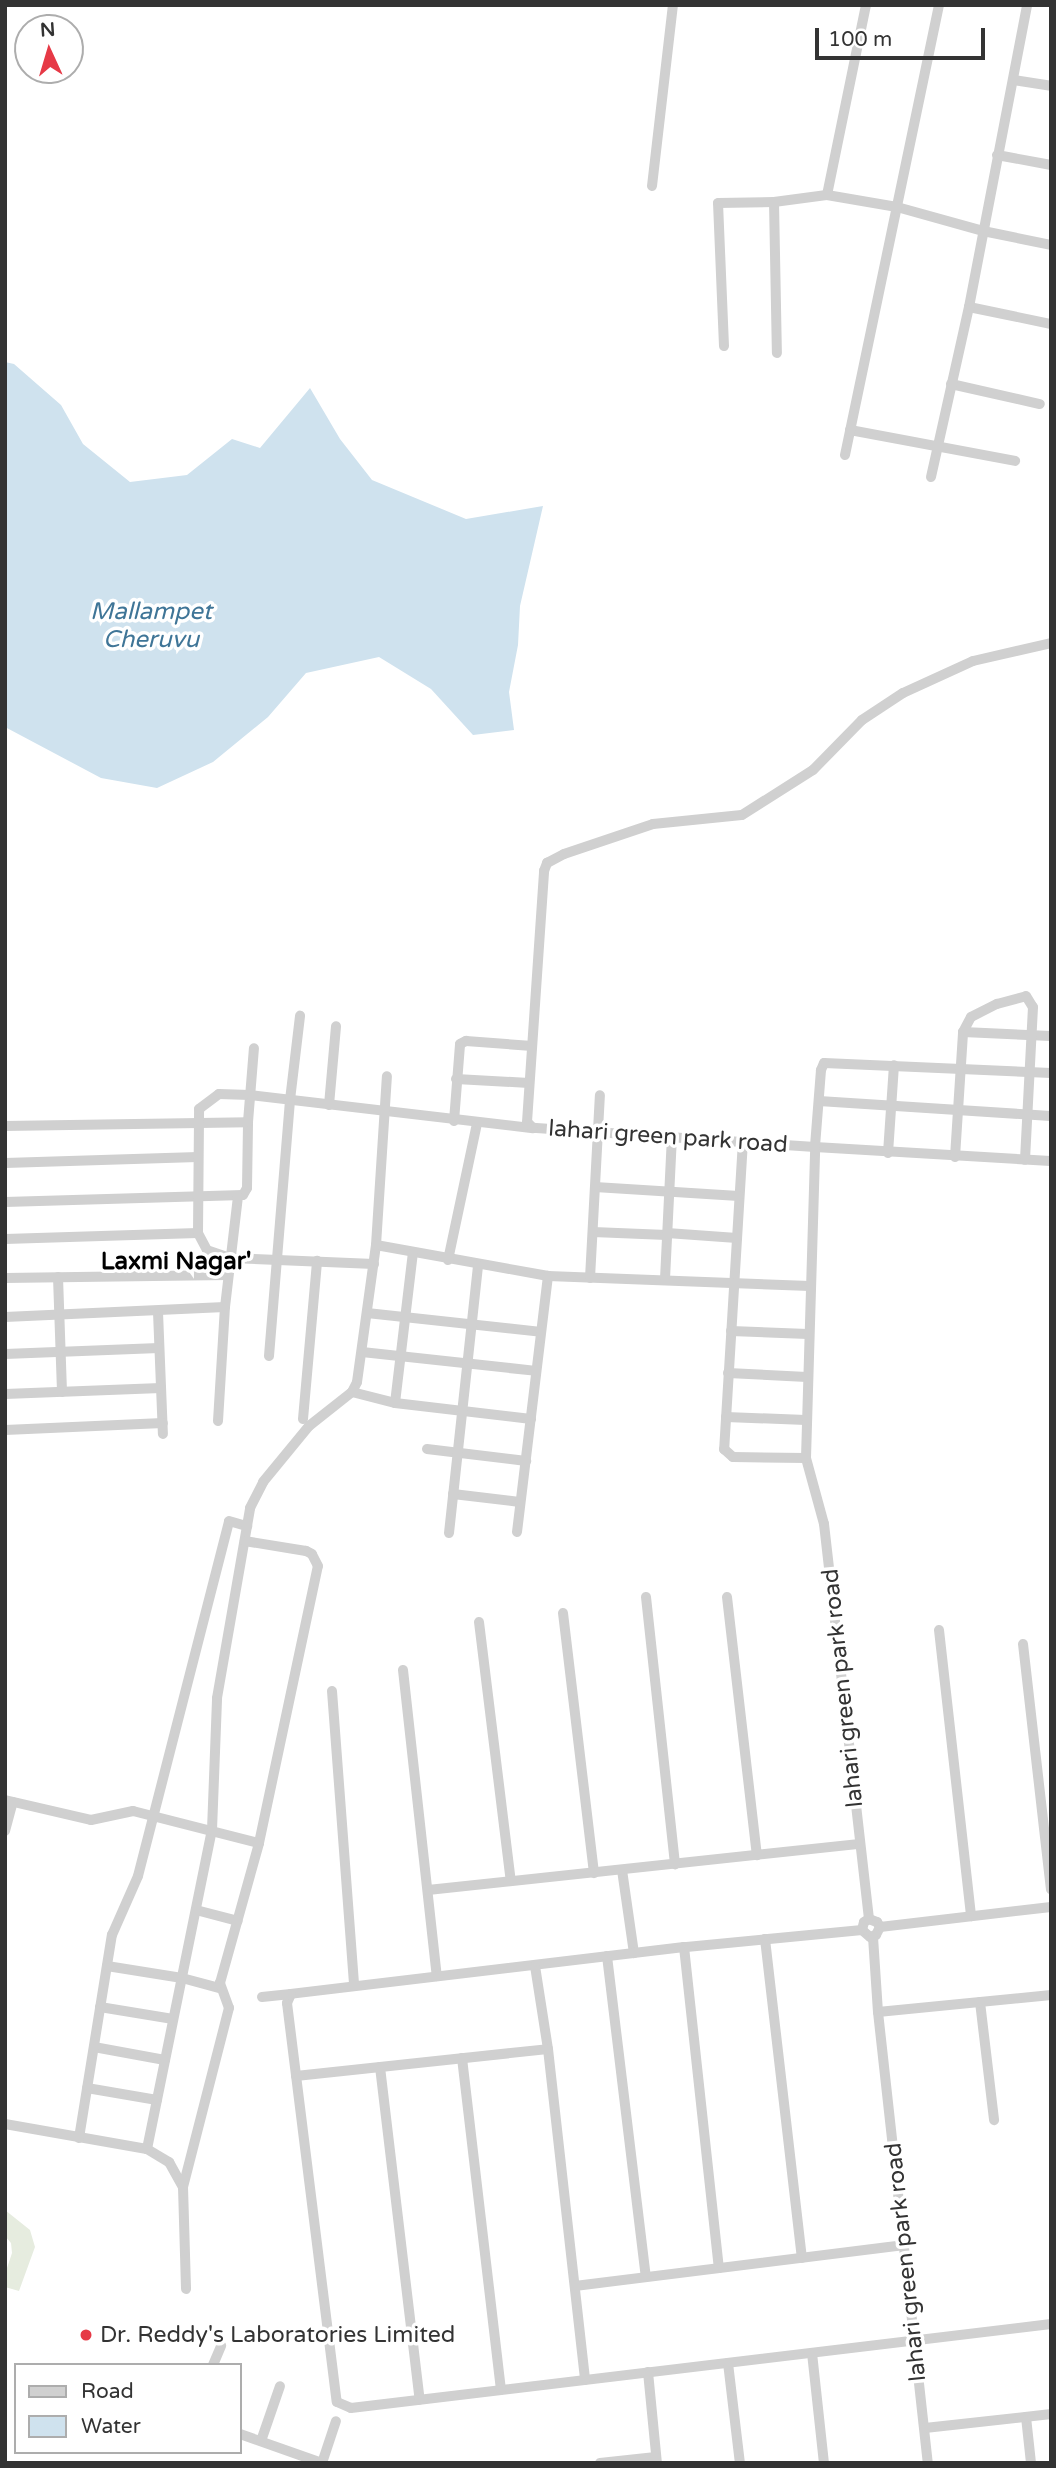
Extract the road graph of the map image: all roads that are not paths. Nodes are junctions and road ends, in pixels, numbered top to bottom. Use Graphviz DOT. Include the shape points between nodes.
graph roads {
  1 [pos="673,5"];
  2 [pos="866,5"];
  3 [pos="939,5"];
  4 [pos="1027,5"];
  5 [pos="1014,80"];
  6 [pos="1051,86"];
  7 [pos="997,155"];
  8 [pos="1051,165"];
  9 [pos="652,186"];
  10 [pos="827,195"];
  11 [pos="774,202"];
  12 [pos="897,207"];
  13 [pos="983,231"];
  14 [pos="1051,244"];
  15 [pos="969,307"];
  16 [pos="1051,324"];
  17 [pos="724,346"];
  18 [pos="777,353"];
  19 [pos="951,384"];
  20 [pos="1040,404"];
  21 [pos="850,430"];
  22 [pos="937,446"];
  23 [pos="845,455"];
  24 [pos="1015,461"];
  25 [pos="932,477"];
  26 [pos="1051,643"];
  27 [pos="300,1016"];
  28 [pos="336,1026"];
  29 [pos="963,1032"];
  30 [pos="1032,1035"];
  31 [pos="1051,1036"];
  32 [pos="532,1046"];
  33 [pos="254,1048"];
  34 [pos="894,1065"];
  35 [pos="960,1068"];
  36 [pos="1029,1072"];
  37 [pos="1051,1073"];
  38 [pos="387,1076"];
  39 [pos="456,1079"];
  40 [pos="529,1083"];
  41 [pos="250,1095"];
  42 [pos="600,1095"];
  43 [pos="290,1100"];
  44 [pos="820,1101"];
  45 [pos="329,1105"];
  46 [pos="891,1105"];
  47 [pos="958,1110"];
  48 [pos="385,1111"];
  49 [pos="1026,1115"];
  50 [pos="1051,1116"];
  51 [pos="454,1121"];
  52 [pos="198,1122"];
  53 [pos="248,1122"];
  54 [pos="477,1123"];
  55 [pos="5,1126"];
  56 [pos="533,1128"];
  57 [pos="598,1130"];
  58 [pos="672,1136"];
  59 [pos="743,1141"];
  60 [pos="815,1147"];
  61 [pos="888,1153"];
  62 [pos="198,1157"];
  63 [pos="955,1157"];
  64 [pos="1024,1160"];
  65 [pos="1051,1161"];
  66 [pos="5,1163"];
  67 [pos="595,1188"];
  68 [pos="669,1192"];
  69 [pos="198,1196"];
  70 [pos="739,1196"];
  71 [pos="238,1197"];
  72 [pos="5,1202"];
  73 [pos="593,1231"];
  74 [pos="198,1233"];
  75 [pos="667,1234"];
  76 [pos="737,1238"];
  77 [pos="5,1239"];
  78 [pos="376,1245"];
  79 [pos="413,1253"];
  80 [pos="230,1258"];
  81 [pos="277,1259"];
  82 [pos="448,1260"];
  83 [pos="317,1261"];
  84 [pos="374,1264"];
  85 [pos="478,1266"];
  86 [pos="228,1275"];
  87 [pos="548,1276"];
  88 [pos="58,1277"];
  89 [pos="5,1278"];
  90 [pos="590,1278"];
  91 [pos="665,1279"];
  92 [pos="734,1282"];
  93 [pos="810,1286"];
  94 [pos="225,1307"];
  95 [pos="158,1312"];
  96 [pos="367,1313"];
  97 [pos="59,1315"];
  98 [pos="5,1317"];
  99 [pos="405,1318"];
  100 [pos="471,1324"];
  101 [pos="731,1331"];
  102 [pos="541,1332"];
  103 [pos="808,1334"];
  104 [pos="159,1348"];
  105 [pos="60,1352"];
  106 [pos="362,1352"];
  107 [pos="5,1354"];
  108 [pos="269,1356"];
  109 [pos="401,1357"];
  110 [pos="467,1364"];
  111 [pos="536,1371"];
  112 [pos="728,1373"];
  113 [pos="807,1377"];
  114 [pos="161,1388"];
  115 [pos="62,1392"];
  116 [pos="352,1392"];
  117 [pos="5,1394"];
  118 [pos="395,1403"];
  119 [pos="462,1410"];
  120 [pos="726,1417"];
  121 [pos="303,1419"];
  122 [pos="531,1419"];
  123 [pos="806,1420"];
  124 [pos="218,1421"];
  125 [pos="5,1430"];
  126 [pos="427,1449"];
  127 [pos="457,1453"];
  128 [pos="806,1458"];
  129 [pos="526,1461"];
  130 [pos="453,1494"];
  131 [pos="520,1503"];
  132 [pos="247,1526"];
  133 [pos="517,1532"];
  134 [pos="449,1533"];
  135 [pos="245,1541"];
  136 [pos="646,1597"];
  137 [pos="727,1597"];
  138 [pos="563,1613"];
  139 [pos="479,1622"];
  140 [pos="939,1630"];
  141 [pos="1023,1644"];
  142 [pos="403,1671"];
  143 [pos="332,1691"];
  144 [pos="9,1801"];
  145 [pos="151,1816"];
  146 [pos="1047,1821"];
  147 [pos="212,1830"];
  148 [pos="5,1831"];
  149 [pos="259,1843"];
  150 [pos="860,1844"];
  151 [pos="757,1855"];
  152 [pos="675,1864"];
  153 [pos="622,1870"];
  154 [pos="594,1873"];
  155 [pos="511,1881"];
  156 [pos="1051,1889"];
  157 [pos="428,1890"];
  158 [pos="1051,1907"];
  159 [pos="196,1910"];
  160 [pos="971,1916"];
  161 [pos="869,1919"];
  162 [pos="237,1921"];
  163 [pos="862,1930"];
  164 [pos="876,1932"];
  165 [pos="765,1939"];
  166 [pos="684,1947"];
  167 [pos="634,1953"];
  168 [pos="607,1956"];
  169 [pos="107,1966"];
  170 [pos="535,1966"];
  171 [pos="437,1976"];
  172 [pos="182,1978"];
  173 [pos="354,1985"];
  174 [pos="219,1988"];
  175 [pos="291,1994"];
  176 [pos="1051,1994"];
  177 [pos="262,1997"];
  178 [pos="980,2002"];
  179 [pos="100,2007"];
  180 [pos="878,2012"];
  181 [pos="173,2019"];
  182 [pos="94,2047"];
  183 [pos="548,2049"];
  184 [pos="461,2058"];
  185 [pos="165,2060"];
  186 [pos="380,2067"];
  187 [pos="296,2076"];
  188 [pos="87,2088"];
  189 [pos="157,2100"];
  190 [pos="994,2120"];
  191 [pos="5,2124"];
  192 [pos="79,2138"];
  193 [pos="147,2149"];
  194 [pos="183,2187"];
  195 [pos="904,2245"];
  196 [pos="802,2258"];
  197 [pos="719,2268"];
  198 [pos="646,2277"];
  199 [pos="575,2287"];
  200 [pos="186,2289"];
  201 [pos="1051,2324"];
  202 [pos="914,2340"];
  203 [pos="221,2346"];
  204 [pos="812,2353"];
  205 [pos="214,2363"];
  206 [pos="728,2363"];
  207 [pos="648,2372"];
  208 [pos="585,2380"];
  209 [pos="280,2386"];
  210 [pos="501,2390"];
  211 [pos="420,2400"];
  212 [pos="1051,2414"];
  213 [pos="1026,2417"];
  214 [pos="336,2421"];
  215 [pos="925,2428"];
  216 [pos="242,2435"];
  217 [pos="261,2441"];
  218 [pos="657,2460"];
  219 [pos="322,2463"];
  220 [pos="600,2463"];
  221 [pos="740,2463"];
  222 [pos="824,2463"];
  223 [pos="928,2463"];
  224 [pos="1031,2463"];
  1 -- 9 [label="street"];
  2 -- 10 [label="street"];
  3 -- 12 [label="street"];
  4 -- 5 [label="street"];
  5 -- 6 [label="street"];
  5 -- 7 [label="street"];
  7 -- 8 [label="street"];
  7 -- 13 [label="street"];
  10 -- 11 [label="street"];
  10 -- 12 [label="street"];
  11 -- 17 [label="street" via="724,201 716,207"];
  11 -- 18 [label="street"];
  12 -- 13 [label="street"];
  12 -- 21 [label="street"];
  13 -- 14 [label="street"];
  13 -- 15 [label="street"];
  15 -- 16 [label="street"];
  15 -- 19 [label="street"];
  19 -- 20 [label="street"];
  19 -- 22 [label="street"];
  21 -- 22 [label="street"];
  21 -- 23 [label="street"];
  22 -- 24 [label="street"];
  22 -- 25 [label="street"];
  26 -- 32 [label="street, lahari green park road" via="972,661 903,693 862,720 813,770 742,816 653,824 552,859 544,871"];
  27 -- 43 [label="street"];
  28 -- 45 [label="street"];
  29 -- 30 [label="street"];
  29 -- 30 [label="street" via="971,1017 1026,996 1033,1007"];
  29 -- 35 [label="street"];
  30 -- 31 [label="street"];
  30 -- 36 [label="street"];
  32 -- 39 [label="street" via="466,1041 460,1044"];
  32 -- 40 [label="street, lahari green park road"];
  33 -- 41 [label="street"];
  34 -- 35 [label="street"];
  34 -- 44 [label="street" via="824,1063"];
  34 -- 46 [label="street"];
  35 -- 36 [label="street"];
  35 -- 47 [label="street"];
  36 -- 37 [label="street"];
  36 -- 49 [label="street"];
  38 -- 48 [label="street"];
  39 -- 40 [label="street"];
  39 -- 51 [label="street"];
  40 -- 56 [label="street, lahari green park road" via="527,1122"];
  41 -- 43 [label="street"];
  41 -- 52 [label="street" via="219,1094 199,1110"];
  41 -- 53 [label="street"];
  42 -- 57 [label="street"];
  43 -- 45 [label="street"];
  43 -- 81 [label="street"];
  44 -- 46 [label="street"];
  44 -- 60 [label="street"];
  45 -- 48 [label="street"];
  46 -- 47 [label="street"];
  46 -- 61 [label="street"];
  47 -- 49 [label="street"];
  47 -- 63 [label="street"];
  48 -- 51 [label="street"];
  48 -- 78 [label="street"];
  49 -- 50 [label="street"];
  49 -- 64 [label="street"];
  51 -- 54 [label="street"];
  52 -- 53 [label="street"];
  52 -- 55 [label="street"];
  52 -- 62 [label="street"];
  53 -- 71 [label="street" via="247,1188"];
  54 -- 56 [label="street"];
  54 -- 82 [label="street"];
  56 -- 57 [label="street, lahari green park road"];
  57 -- 58 [label="street, lahari green park road"];
  57 -- 67 [label="street"];
  58 -- 59 [label="street, lahari green park road"];
  58 -- 68 [label="street"];
  59 -- 60 [label="street, lahari green park road"];
  59 -- 70 [label="street"];
  60 -- 61 [label="street"];
  60 -- 93 [label="street, lahari green park road"];
  61 -- 63 [label="street"];
  62 -- 66 [label="street"];
  62 -- 69 [label="street"];
  63 -- 64 [label="street"];
  64 -- 65 [label="street"];
  67 -- 68 [label="street"];
  67 -- 73 [label="street"];
  68 -- 70 [label="street"];
  68 -- 75 [label="street"];
  69 -- 71 [label="street"];
  69 -- 72 [label="street"];
  69 -- 74 [label="street"];
  70 -- 76 [label="street"];
  71 -- 80 [label="street"];
  73 -- 75 [label="street"];
  73 -- 90 [label="street"];
  74 -- 77 [label="street"];
  74 -- 80 [label="street" via="207,1250"];
  75 -- 76 [label="street"];
  75 -- 91 [label="street"];
  76 -- 92 [label="street"];
  78 -- 79 [label="street"];
  78 -- 84 [label="street"];
  79 -- 82 [label="street"];
  79 -- 99 [label="street"];
  80 -- 81 [label="street"];
  80 -- 86 [label="street"];
  81 -- 83 [label="street"];
  81 -- 108 [label="street"];
  82 -- 85 [label="street"];
  83 -- 84 [label="street"];
  83 -- 121 [label="street"];
  84 -- 96 [label="street"];
  85 -- 87 [label="street"];
  85 -- 100 [label="street"];
  86 -- 88 [label="street"];
  86 -- 94 [label="street"];
  87 -- 90 [label="street"];
  87 -- 102 [label="street"];
  88 -- 89 [label="street"];
  88 -- 97 [label="street"];
  90 -- 91 [label="street"];
  91 -- 92 [label="street"];
  92 -- 93 [label="street"];
  92 -- 101 [label="street"];
  93 -- 103 [label="street, lahari green park road"];
  94 -- 95 [label="street"];
  94 -- 124 [label="street"];
  95 -- 97 [label="street"];
  95 -- 104 [label="street"];
  96 -- 99 [label="street"];
  96 -- 106 [label="street"];
  97 -- 98 [label="street"];
  97 -- 105 [label="street"];
  99 -- 100 [label="street"];
  99 -- 109 [label="street"];
  100 -- 102 [label="street"];
  100 -- 110 [label="street"];
  101 -- 103 [label="street"];
  101 -- 112 [label="street"];
  102 -- 111 [label="street"];
  103 -- 113 [label="street, lahari green park road"];
  104 -- 105 [label="street"];
  104 -- 114 [label="street"];
  105 -- 107 [label="street"];
  105 -- 115 [label="street"];
  106 -- 109 [label="street"];
  106 -- 116 [label="street"];
  109 -- 110 [label="street"];
  109 -- 118 [label="street"];
  110 -- 111 [label="street"];
  110 -- 119 [label="street"];
  111 -- 122 [label="street"];
  112 -- 113 [label="street"];
  112 -- 120 [label="street"];
  113 -- 123 [label="street, lahari green park road"];
  114 -- 115 [label="street"];
  114 -- 125 [label="street" via="163,1429"];
  115 -- 117 [label="street"];
  116 -- 118 [label="street"];
  116 -- 132 [label="street" via="309,1426 263,1482"];
  118 -- 119 [label="street"];
  119 -- 122 [label="street"];
  119 -- 127 [label="street"];
  120 -- 123 [label="street"];
  120 -- 128 [label="street" via="724,1449 729,1456"];
  122 -- 129 [label="street"];
  123 -- 128 [label="street, lahari green park road"];
  126 -- 127 [label="street"];
  127 -- 129 [label="street"];
  127 -- 130 [label="street"];
  128 -- 150 [label="street, lahari green park road" via="824,1524"];
  129 -- 131 [label="street"];
  130 -- 131 [label="street"];
  130 -- 134 [label="street"];
  131 -- 133 [label="street"];
  132 -- 135 [label="street"];
  132 -- 145 [label="street" via="229,1521"];
  135 -- 147 [label="street" via="217,1698"];
  135 -- 149 [label="street" via="306,1551 318,1566"];
  136 -- 152 [label="street"];
  137 -- 151 [label="street"];
  138 -- 154 [label="street"];
  139 -- 155 [label="street"];
  140 -- 160 [label="street"];
  141 -- 146 [label="street"];
  142 -- 157 [label="street"];
  143 -- 173 [label="street"];
  144 -- 145 [label="street" via="91,1820 124,1811"];
  144 -- 148 [label="street"];
  145 -- 147 [label="street"];
  145 -- 169 [label="street" via="138,1876 115,1925"];
  146 -- 156 [label="street"];
  147 -- 149 [label="street"];
  147 -- 159 [label="street"];
  149 -- 162 [label="street"];
  150 -- 151 [label="street"];
  150 -- 161 [label="street, lahari green park road"];
  151 -- 152 [label="street"];
  152 -- 153 [label="street"];
  153 -- 154 [label="street"];
  153 -- 167 [label="street"];
  154 -- 155 [label="street"];
  155 -- 157 [label="street"];
  157 -- 171 [label="street"];
  158 -- 160 [label="street"];
  159 -- 162 [label="street"];
  159 -- 172 [label="street"];
  160 -- 164 [label="street"];
  161 -- 163 [label="street"];
  161 -- 164 [label="street" via="877,1922"];
  162 -- 174 [label="street"];
  163 -- 164 [label="street" via="867,1936"];
  163 -- 165 [label="street"];
  164 -- 180 [label="street, lahari green park road"];
  165 -- 166 [label="street"];
  165 -- 196 [label="street"];
  166 -- 167 [label="street"];
  166 -- 197 [label="street"];
  167 -- 168 [label="street"];
  168 -- 170 [label="street"];
  168 -- 198 [label="street"];
  169 -- 172 [label="street"];
  169 -- 179 [label="street"];
  170 -- 171 [label="street"];
  170 -- 183 [label="street"];
  171 -- 173 [label="street"];
  172 -- 174 [label="street"];
  172 -- 181 [label="street"];
  173 -- 175 [label="street"];
  174 -- 194 [label="street" via="228,1998 229,2008"];
  175 -- 177 [label="street"];
  175 -- 187 [label="street" via="287,2003"];
  176 -- 178 [label="street"];
  178 -- 180 [label="street"];
  178 -- 190 [label="street"];
  179 -- 181 [label="street"];
  179 -- 182 [label="street"];
  180 -- 195 [label="street, lahari green park road"];
  181 -- 185 [label="street"];
  182 -- 185 [label="street"];
  182 -- 188 [label="street"];
  183 -- 184 [label="street"];
  183 -- 199 [label="street"];
  184 -- 186 [label="street"];
  184 -- 210 [label="street"];
  185 -- 189 [label="street"];
  186 -- 187 [label="street"];
  186 -- 211 [label="street"];
  187 -- 211 [label="street" via="337,2402 351,2408"];
  188 -- 189 [label="street"];
  188 -- 192 [label="street"];
  189 -- 193 [label="street"];
  191 -- 192 [label="street"];
  192 -- 193 [label="street"];
  193 -- 194 [label="street" via="169,2162"];
  194 -- 200 [label="street"];
  195 -- 196 [label="street"];
  195 -- 202 [label="street, lahari green park road"];
  196 -- 197 [label="street"];
  197 -- 198 [label="street"];
  198 -- 199 [label="street"];
  199 -- 208 [label="street"];
  201 -- 202 [label="street"];
  202 -- 204 [label="street"];
  202 -- 215 [label="street, lahari green park road"];
  203 -- 205 [label="street"];
  204 -- 206 [label="street"];
  204 -- 222 [label="street"];
  206 -- 207 [label="street"];
  206 -- 221 [label="street"];
  207 -- 208 [label="street"];
  207 -- 218 [label="street"];
  208 -- 210 [label="street"];
  209 -- 217 [label="street"];
  210 -- 211 [label="street"];
  212 -- 213 [label="street"];
  213 -- 215 [label="street"];
  213 -- 224 [label="street"];
  214 -- 219 [label="street"];
  215 -- 223 [label="street, lahari green park road"];
  216 -- 217 [label="street"];
  217 -- 219 [label="street"];
  218 -- 220 [label="street"];
}
